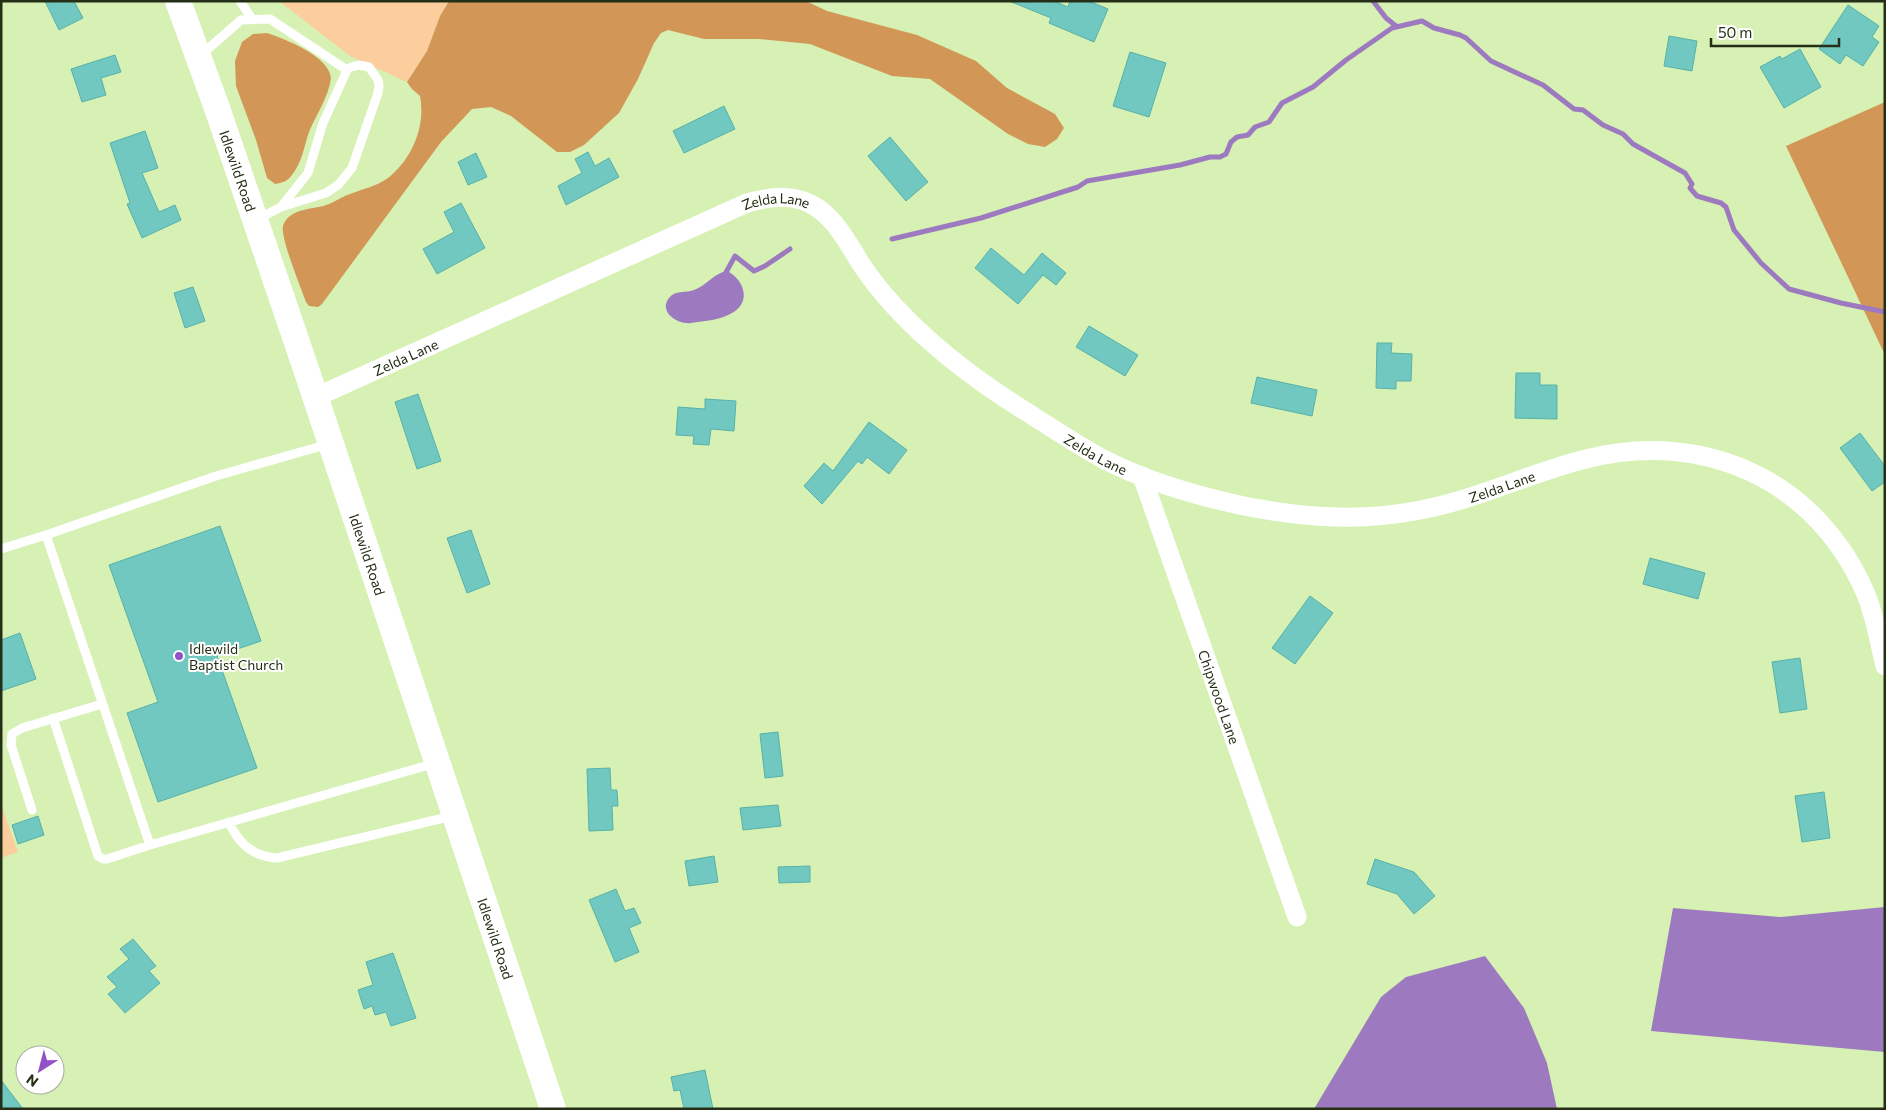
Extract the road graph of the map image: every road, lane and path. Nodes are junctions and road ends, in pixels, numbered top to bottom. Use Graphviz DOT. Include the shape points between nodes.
graph roads {
  1 [pos="178,1"];
  2 [pos="240,1"];
  3 [pos="252,19"];
  4 [pos="198,58"];
  5 [pos="346,70"];
  6 [pos="281,207"];
  7 [pos="256,220"];
  8 [pos="316,397"];
  9 [pos="331,443"];
  10 [pos="1142,476"];
  11 [pos="46,535"];
  12 [pos="1,549"];
  13 [pos="1885,666"];
  14 [pos="102,704"];
  15 [pos="53,718"];
  16 [pos="438,763"];
  17 [pos="32,810"];
  18 [pos="454,816"];
  19 [pos="229,822"];
  20 [pos="150,845"];
  21 [pos="1297,917"];
  22 [pos="554,1109"];
  1 -- 4 [label="main road, Idlewild Road"];
  2 -- 3 [label="lane"];
  3 -- 4 [label="lane" via="241,20"];
  3 -- 5 [label="lane" via="270,19"];
  4 -- 7 [label="main road, Idlewild Road"];
  5 -- 6 [label="lane" via="323,123 308,173"];
  5 -- 6 [label="lane" via="359,65 369,67 379,86 352,168 338,185 326,193"];
  6 -- 7 [label="lane"];
  7 -- 8 [label="main road, Idlewild Road"];
  8 -- 9 [label="main road, Idlewild Road"];
  8 -- 10 [label="street, Zelda Lane" via="747,203 790,197 816,207 826,215 848,240 870,277 931,342 993,391 1106,460"];
  9 -- 11 [label="lane" via="216,476"];
  9 -- 16 [label="main road, Idlewild Road"];
  10 -- 13 [label="street, Zelda Lane" via="1206,498 1279,513 1359,518 1447,504 1584,459 1616,453 1652,449 1703,455 1738,465 1771,483 1803,506 1832,536 1867,596"];
  10 -- 21 [label="street, Chipwood Lane"];
  11 -- 12 [label="lane"];
  11 -- 14 [label="lane"];
  14 -- 15 [label="lane"];
  14 -- 20 [label="lane"];
  15 -- 17 [label="lane" via="18,730 10,739"];
  15 -- 20 [label="lane" via="98,856 107,859"];
  16 -- 18 [label="main road, Idlewild Road"];
  16 -- 19 [label="lane"];
  18 -- 19 [label="lane" via="277,858 254,853 244,846"];
  18 -- 22 [label="main road, Idlewild Road"];
  19 -- 20 [label="lane"];
}
